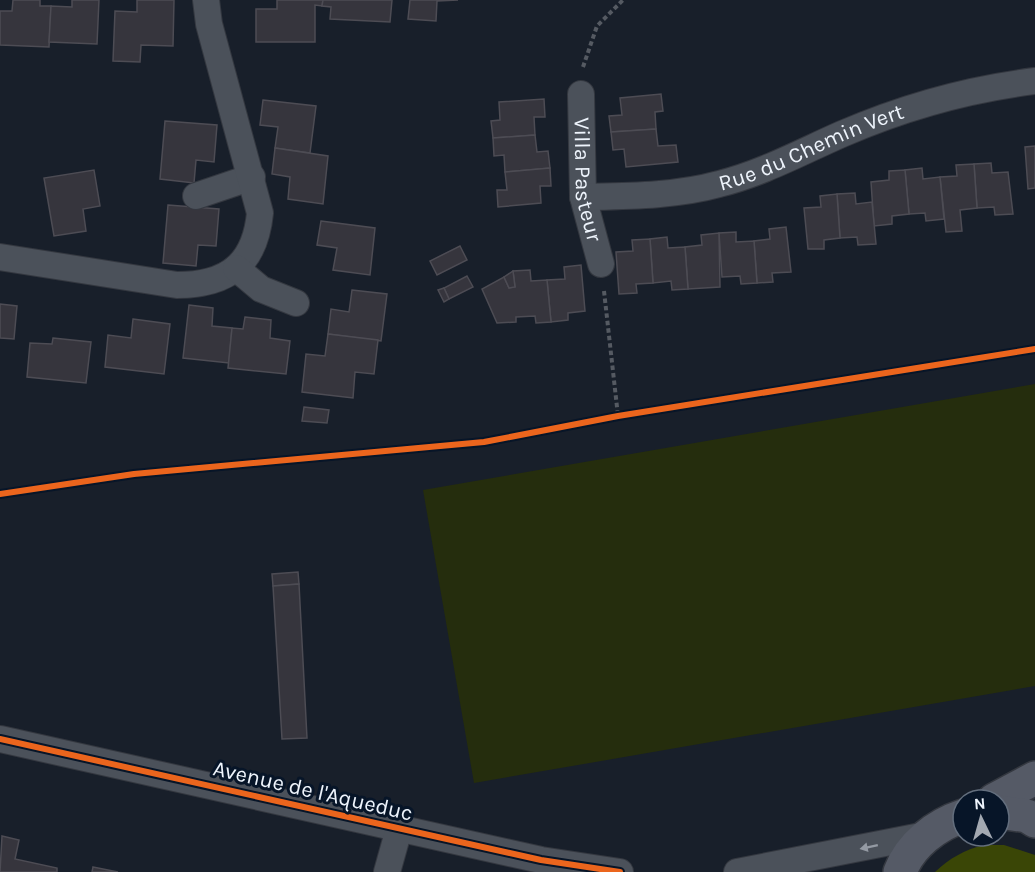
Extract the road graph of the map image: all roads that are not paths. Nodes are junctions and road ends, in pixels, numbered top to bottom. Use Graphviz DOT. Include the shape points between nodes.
graph roads {
  1 [pos="206,0"];
  2 [pos="1035,81"];
  3 [pos="581,94"];
  4 [pos="252,177"];
  5 [pos="196,196"];
  6 [pos="583,197"];
  7 [pos="0,257"];
  8 [pos="601,264"];
  9 [pos="236,268"];
  10 [pos="296,303"];
  11 [pos="0,739"];
  12 [pos="1035,778"];
  13 [pos="1011,791"];
  14 [pos="1011,814"];
  15 [pos="1035,821"];
  16 [pos="951,822"];
  17 [pos="399,829"];
  18 [pos="926,835"];
  19 [pos="387,872"];
  20 [pos="620,872"];
  21 [pos="737,872"];
  22 [pos="900,872"];
  1 -- 4 [label="street" via="209,24"];
  2 -- 6 [label="street, Rue du Chemin Vert" via="956,97 881,120 791,159 717,185 628,196"];
  3 -- 6 [label="street, Villa Pasteur"];
  4 -- 5 [label="street"];
  4 -- 9 [label="street" via="260,213 258,234 250,253"];
  6 -- 8 [label="street, Villa Pasteur"];
  7 -- 9 [label="street" via="177,285 199,285"];
  9 -- 10 [label="street" via="261,289"];
  11 -- 17 [label="street, Avenue de l'Aqueduc"];
  12 -- 13 [label="street"];
  14 -- 15 [label="street"];
  16 -- 18 [label="street"];
  17 -- 19 [label="street"];
  17 -- 20 [label="street, Avenue de l'Aqueduc" via="542,860"];
  18 -- 21 [label="street, one-way"];
  18 -- 22 [label="street" via="905,858"];
}
